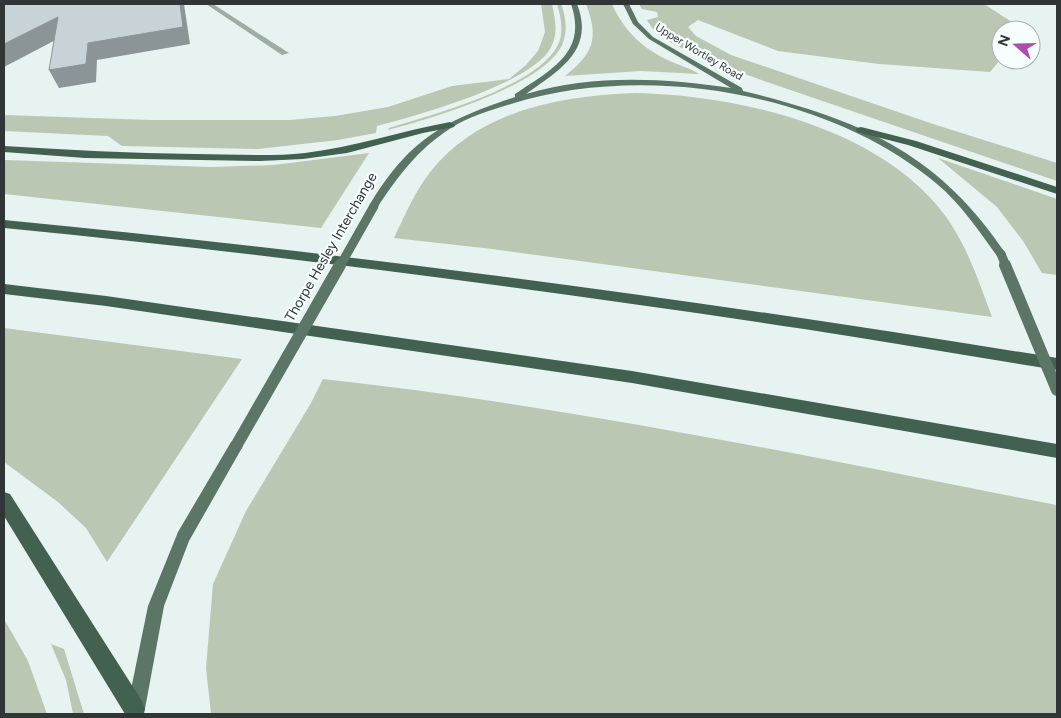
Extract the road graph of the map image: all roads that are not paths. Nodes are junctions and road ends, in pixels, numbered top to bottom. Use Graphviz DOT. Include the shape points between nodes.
graph roads {
  1 [pos="209,4"];
  2 [pos="574,4"];
  3 [pos="626,4"];
  4 [pos="285,53"];
  5 [pos="745,93"];
  6 [pos="512,100"];
  7 [pos="450,125"];
  8 [pos="860,130"];
  9 [pos="4,149"];
  10 [pos="1057,191"];
  11 [pos="4,224"];
  12 [pos="4,289"];
  13 [pos="1057,364"];
  14 [pos="1057,390"];
  15 [pos="1057,451"];
  16 [pos="4,500"];
  17 [pos="134,712"];
  1 -- 4 [label="street"];
  2 -- 6 [label="main road" via="580,29 572,51 542,79"];
  3 -- 5 [label="main road, Upper Wortley Road" via="635,23 651,38"];
  5 -- 6 [label="main road, Thorpe Hesley Interchange" via="662,82 606,82 558,88"];
  5 -- 8 [label="main road, Thorpe Hesley Interchange" via="800,108"];
  6 -- 7 [label="main road, Thorpe Hesley Interchange"];
  7 -- 9 [label="highway" via="347,150 303,156 85,155"];
  7 -- 17 [label="main road, Thorpe Hesley Interchange, bridge" via="417,150 388,181 183,537 156,606"];
  8 -- 10 [label="highway" via="912,143"];
  8 -- 14 [label="main road, Thorpe Hesley Interchange, bridge" via="941,182 970,213 1001,254"];
  11 -- 13 [label="highway" via="134,236 603,294"];
  12 -- 15 [label="highway" via="632,377"];
  16 -- 17 [label="highway"];
}
